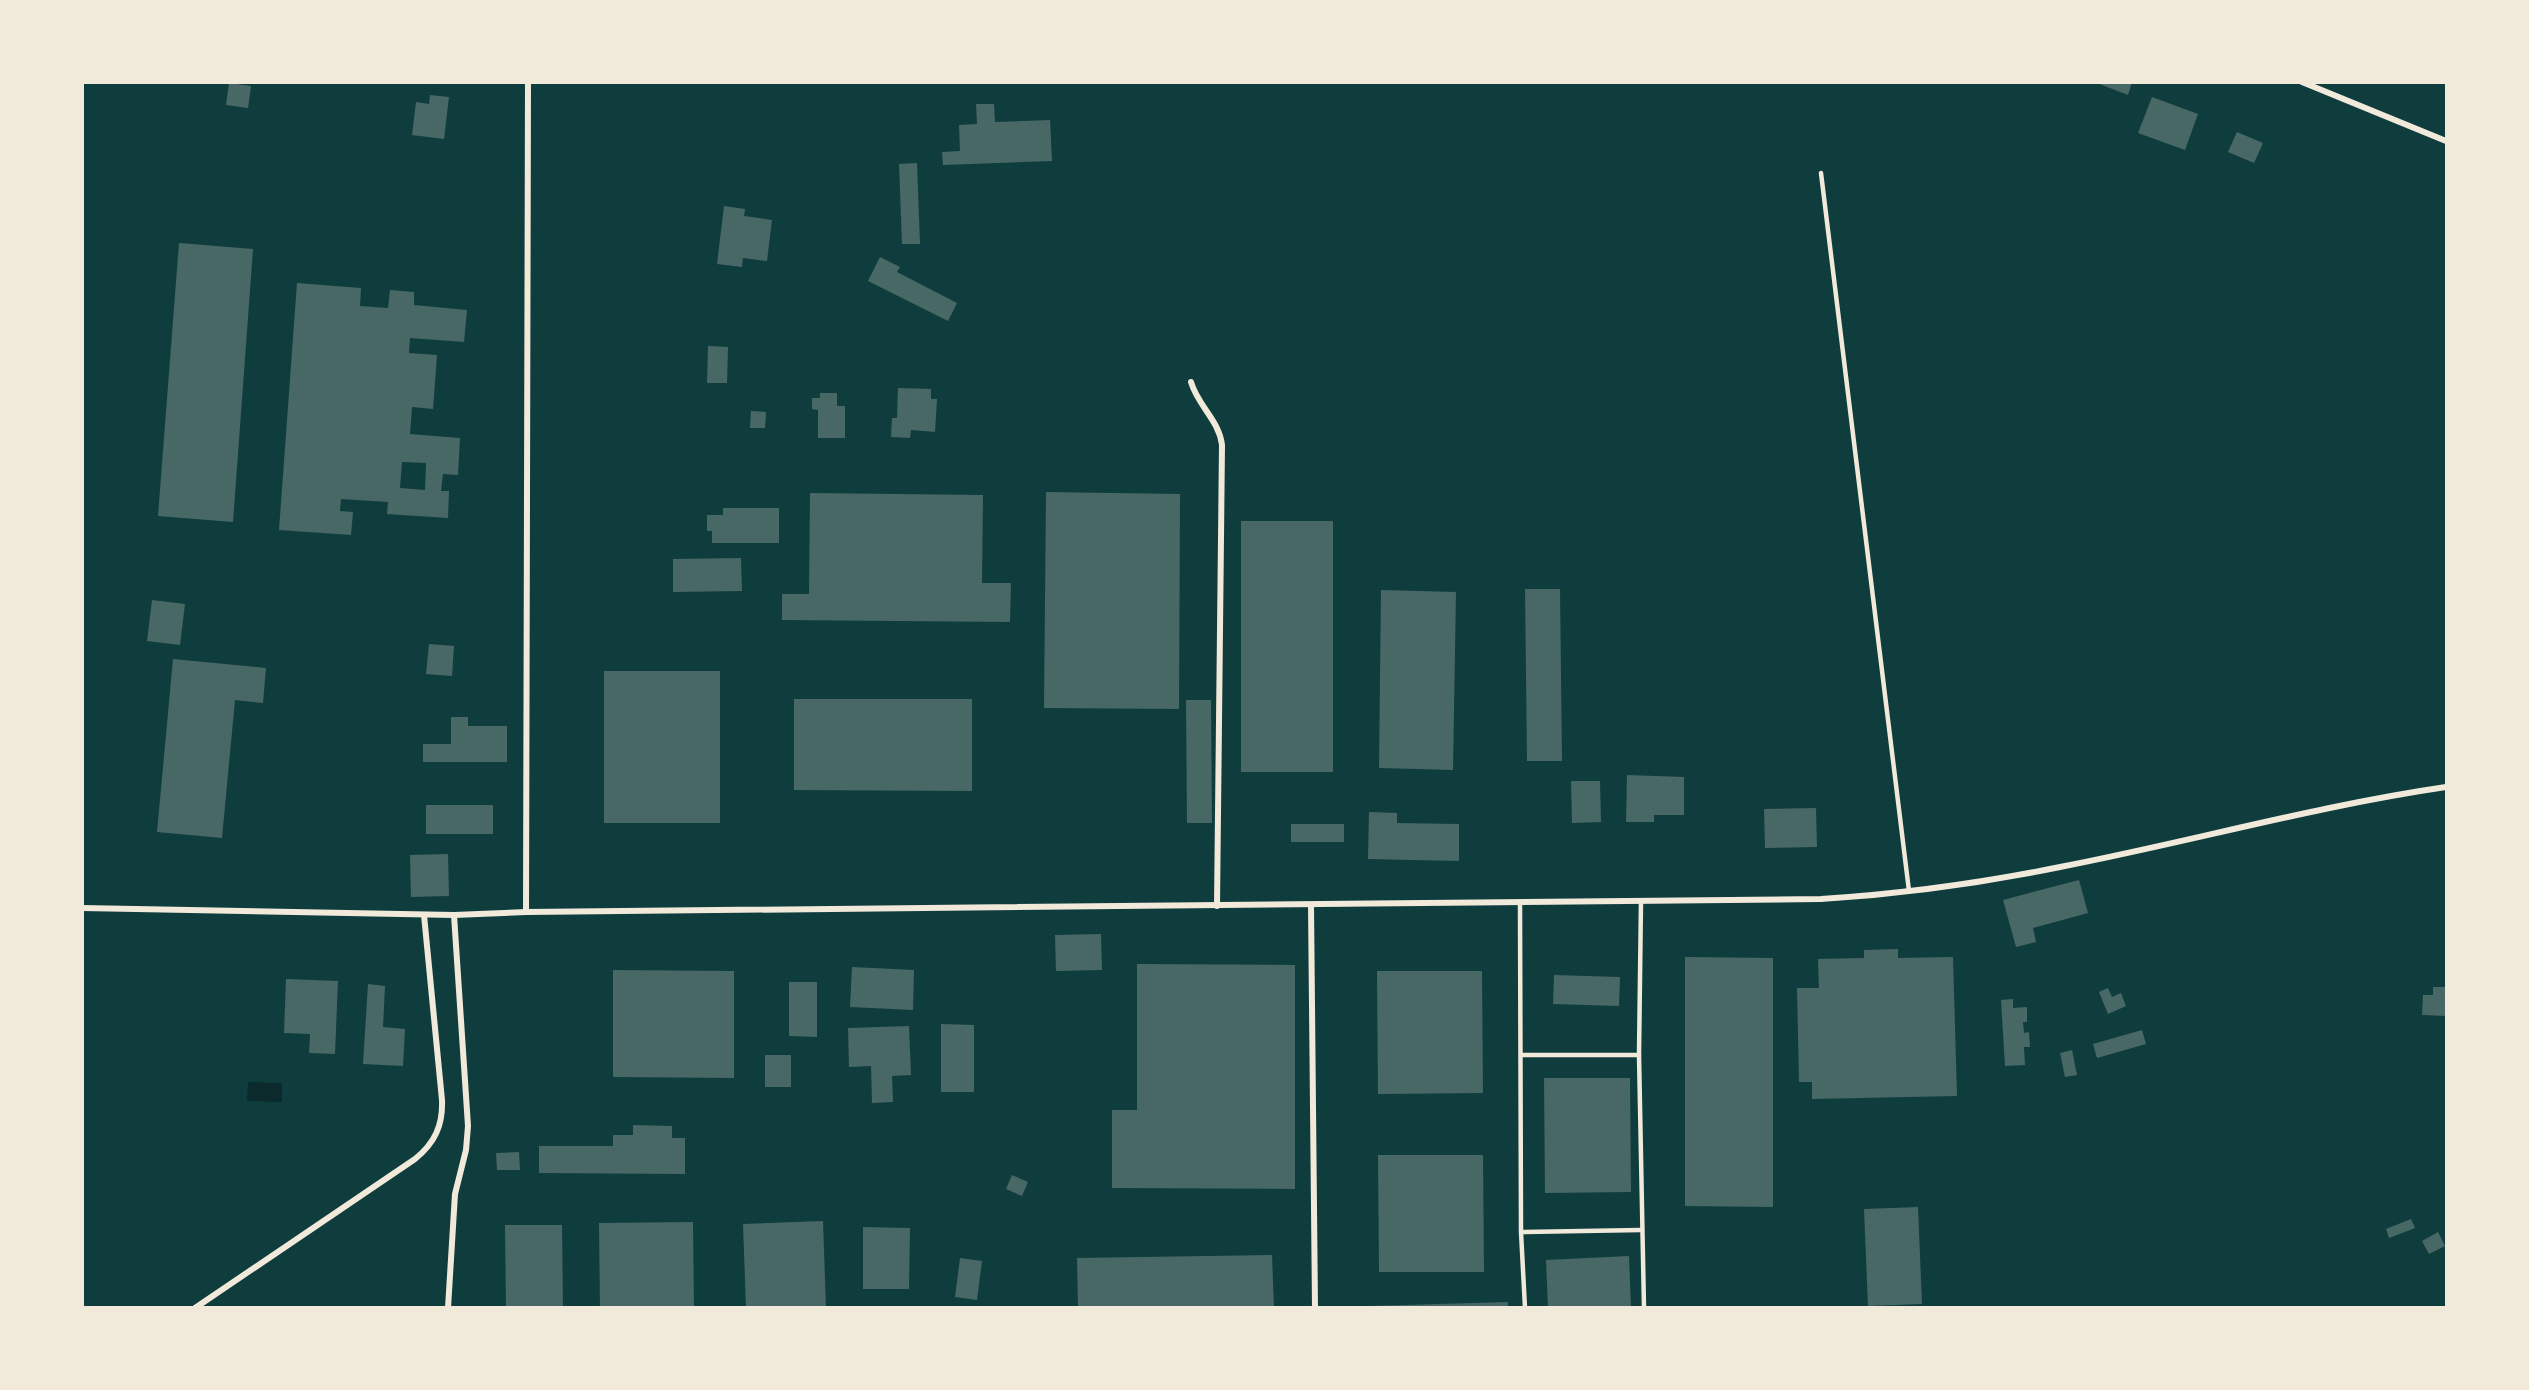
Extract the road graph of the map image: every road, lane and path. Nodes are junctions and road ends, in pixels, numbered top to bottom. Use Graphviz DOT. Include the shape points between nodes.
graph roads {
  1 [pos="528,82"];
  2 [pos="2302,82"];
  3 [pos="2446,141"];
  4 [pos="1821,173"];
  5 [pos="1191,382"];
  6 [pos="2446,787"];
  7 [pos="1909,891"];
  8 [pos="1641,901"];
  9 [pos="1520,904"];
  10 [pos="1311,905"];
  11 [pos="1217,906"];
  12 [pos="82,908"];
  13 [pos="526,912"];
  14 [pos="424,915"];
  15 [pos="454,915"];
  16 [pos="1521,1054"];
  17 [pos="1639,1055"];
  18 [pos="1641,1230"];
  19 [pos="1521,1232"];
  20 [pos="195,1308"];
  21 [pos="448,1308"];
  22 [pos="1315,1308"];
  23 [pos="1525,1308"];
  24 [pos="1644,1308"];
  1 -- 13 [label="street"];
  2 -- 3 [label="street"];
  4 -- 7 [label="lane"];
  5 -- 11 [label="street" via="1216,423 1222,445"];
  6 -- 7 [label="street" via="2307,812 2052,869"];
  7 -- 8 [label="street" via="1821,899"];
  8 -- 9 [label="street"];
  8 -- 17 [label="lane"];
  9 -- 10 [label="street"];
  9 -- 16 [label="lane"];
  10 -- 11 [label="street"];
  10 -- 22 [label="street"];
  11 -- 13 [label="street"];
  12 -- 14 [label="street"];
  13 -- 15 [label="street"];
  14 -- 15 [label="street"];
  14 -- 20 [label="street" via="442,1100 436,1135 415,1158"];
  15 -- 21 [label="street" via="468,1126 455,1194"];
  16 -- 17 [label="lane"];
  16 -- 19 [label="lane"];
  17 -- 18 [label="lane"];
  18 -- 19 [label="lane"];
  18 -- 24 [label="lane"];
  19 -- 23 [label="lane"];
}
